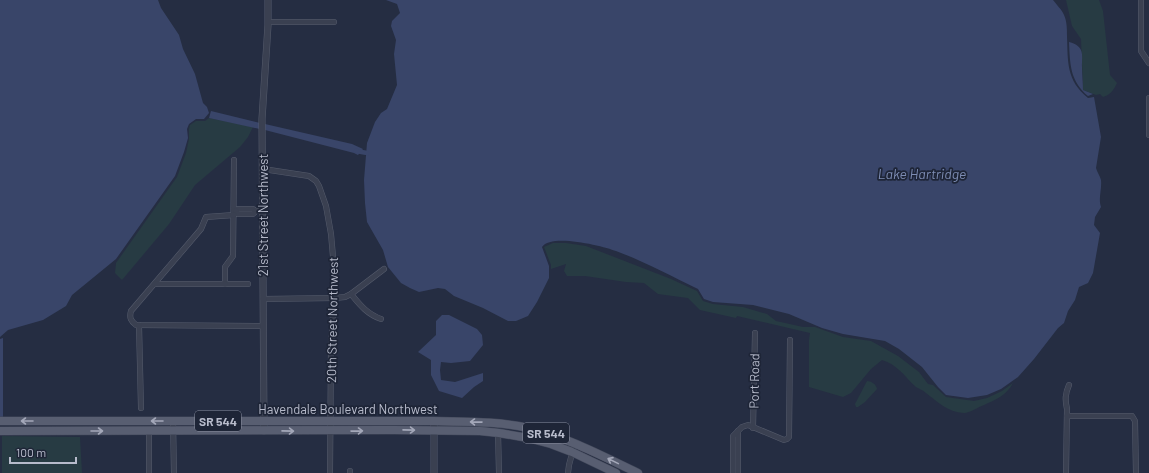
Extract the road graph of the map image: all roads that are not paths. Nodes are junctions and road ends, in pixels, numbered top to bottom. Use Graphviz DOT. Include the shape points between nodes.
graph roads {
  1 [pos="268,0"];
  2 [pos="1141,0"];
  3 [pos="268,22"];
  4 [pos="334,22"];
  5 [pos="1149,63"];
  6 [pos="1148,98"];
  7 [pos="1149,131"];
  8 [pos="1149,135"];
  9 [pos="234,160"];
  10 [pos="263,169"];
  11 [pos="263,211"];
  12 [pos="234,212"];
  13 [pos="384,269"];
  14 [pos="155,284"];
  15 [pos="225,284"];
  16 [pos="248,284"];
  17 [pos="351,294"];
  18 [pos="335,298"];
  19 [pos="263,299"];
  20 [pos="381,319"];
  21 [pos="139,325"];
  22 [pos="263,326"];
  23 [pos="754,334"];
  24 [pos="790,340"];
  25 [pos="1069,385"];
  26 [pos="141,408"];
  27 [pos="1067,416"];
  28 [pos="2,421"];
  29 [pos="58,421"];
  30 [pos="173,421"];
  31 [pos="264,421"];
  32 [pos="330,421"];
  33 [pos="434,421"];
  34 [pos="498,424"];
  35 [pos="753,428"];
  36 [pos="149,430"];
  37 [pos="2,431"];
  38 [pos="58,431"];
  39 [pos="173,431"];
  40 [pos="264,431"];
  41 [pos="330,431"];
  42 [pos="434,431"];
  43 [pos="738,431"];
  44 [pos="498,433"];
  45 [pos="575,443"];
  46 [pos="572,452"];
  47 [pos="149,473"];
  48 [pos="174,473"];
  49 [pos="330,473"];
  50 [pos="434,473"];
  51 [pos="499,473"];
  52 [pos="568,473"];
  53 [pos="616,473"];
  54 [pos="638,473"];
  55 [pos="733,473"];
  56 [pos="738,473"];
  57 [pos="1066,473"];
  58 [pos="1136,473"];
  1 -- 3 [label="street, 21st Street Northwest"];
  2 -- 5 [label="street" via="1141,52"];
  3 -- 4 [label="street"];
  3 -- 10 [label="street, 21st Street Northwest" via="262,119"];
  6 -- 7 [label="street"];
  7 -- 8 [label="street"];
  9 -- 12 [label="street"];
  10 -- 11 [label="street, 21st Street Northwest"];
  10 -- 18 [label="street, 20th Street Northwest" via="309,176 319,186 331,234"];
  11 -- 12 [label="street" via="238,209"];
  11 -- 19 [label="street, 21st Street Northwest"];
  12 -- 14 [label="street" via="206,216 202,229"];
  12 -- 15 [label="street" via="233,256 225,267"];
  13 -- 17 [label="street"];
  14 -- 15 [label="street"];
  14 -- 21 [label="street" via="131,311 132,322"];
  15 -- 16 [label="street"];
  17 -- 18 [label="street"];
  17 -- 20 [label="street" via="365,310"];
  18 -- 19 [label="street"];
  18 -- 32 [label="street, 20th Street Northwest"];
  19 -- 22 [label="street, 21st Street Northwest"];
  21 -- 22 [label="street"];
  21 -- 26 [label="street"];
  22 -- 31 [label="street, 21st Street Northwest"];
  23 -- 35 [label="street, Port Road"];
  24 -- 35 [label="street" via="788,439 784,440"];
  25 -- 27 [label="street" via="1065,393"];
  27 -- 57 [label="street"];
  27 -- 58 [label="street" via="1132,416 1135,421"];
  29 -- 28 [label="main road, Havendale Boulevard Northwest / SR 544, one-way"];
  30 -- 29 [label="main road, Havendale Boulevard Northwest / SR 544, one-way"];
  29 -- 38 [label="main road"];
  30 -- 31 [label="main road, Havendale Boulevard Northwest / SR 544"];
  30 -- 39 [label="street"];
  31 -- 32 [label="main road, Havendale Boulevard Northwest / SR 544"];
  31 -- 40 [label="street, 21st Street Northwest"];
  32 -- 33 [label="main road, Havendale Boulevard Northwest / SR 544"];
  32 -- 41 [label="street, 20th Street Northwest"];
  34 -- 33 [label="main road, Havendale Boulevard Northwest / SR 544, one-way"];
  33 -- 42 [label="street"];
  34 -- 44 [label="street"];
  34 -- 45 [label="main road, Havendale Boulevard Northwest / SR 544" via="527,428"];
  35 -- 43 [label="street" via="748,425"];
  38 -- 36 [label="main road, Havendale Boulevard Northwest / SR 544, one-way"];
  36 -- 39 [label="main road, Havendale Boulevard Northwest / SR 544"];
  36 -- 47 [label="street"];
  37 -- 38 [label="main road, Havendale Boulevard Northwest / SR 544"];
  39 -- 40 [label="main road, Havendale Boulevard Northwest / SR 544"];
  39 -- 48 [label="street"];
  40 -- 41 [label="main road, Havendale Boulevard Northwest / SR 544, one-way"];
  41 -- 42 [label="main road, Havendale Boulevard Northwest / SR 544, one-way"];
  41 -- 49 [label="street, 20th Street Northwest"];
  42 -- 44 [label="main road, Havendale Boulevard Northwest / SR 544"];
  42 -- 50 [label="street"];
  43 -- 55 [label="street" via="733,436"];
  43 -- 56 [label="street"];
  44 -- 46 [label="main road, Havendale Boulevard Northwest / SR 544" via="528,438"];
  44 -- 51 [label="street"];
  45 -- 46 [label="street"];
  54 -- 45 [label="main road, Havendale Boulevard Northwest / SR 544, one-way"];
  46 -- 52 [label="street"];
  46 -- 53 [label="main road, Havendale Boulevard Northwest / SR 544"];
}
